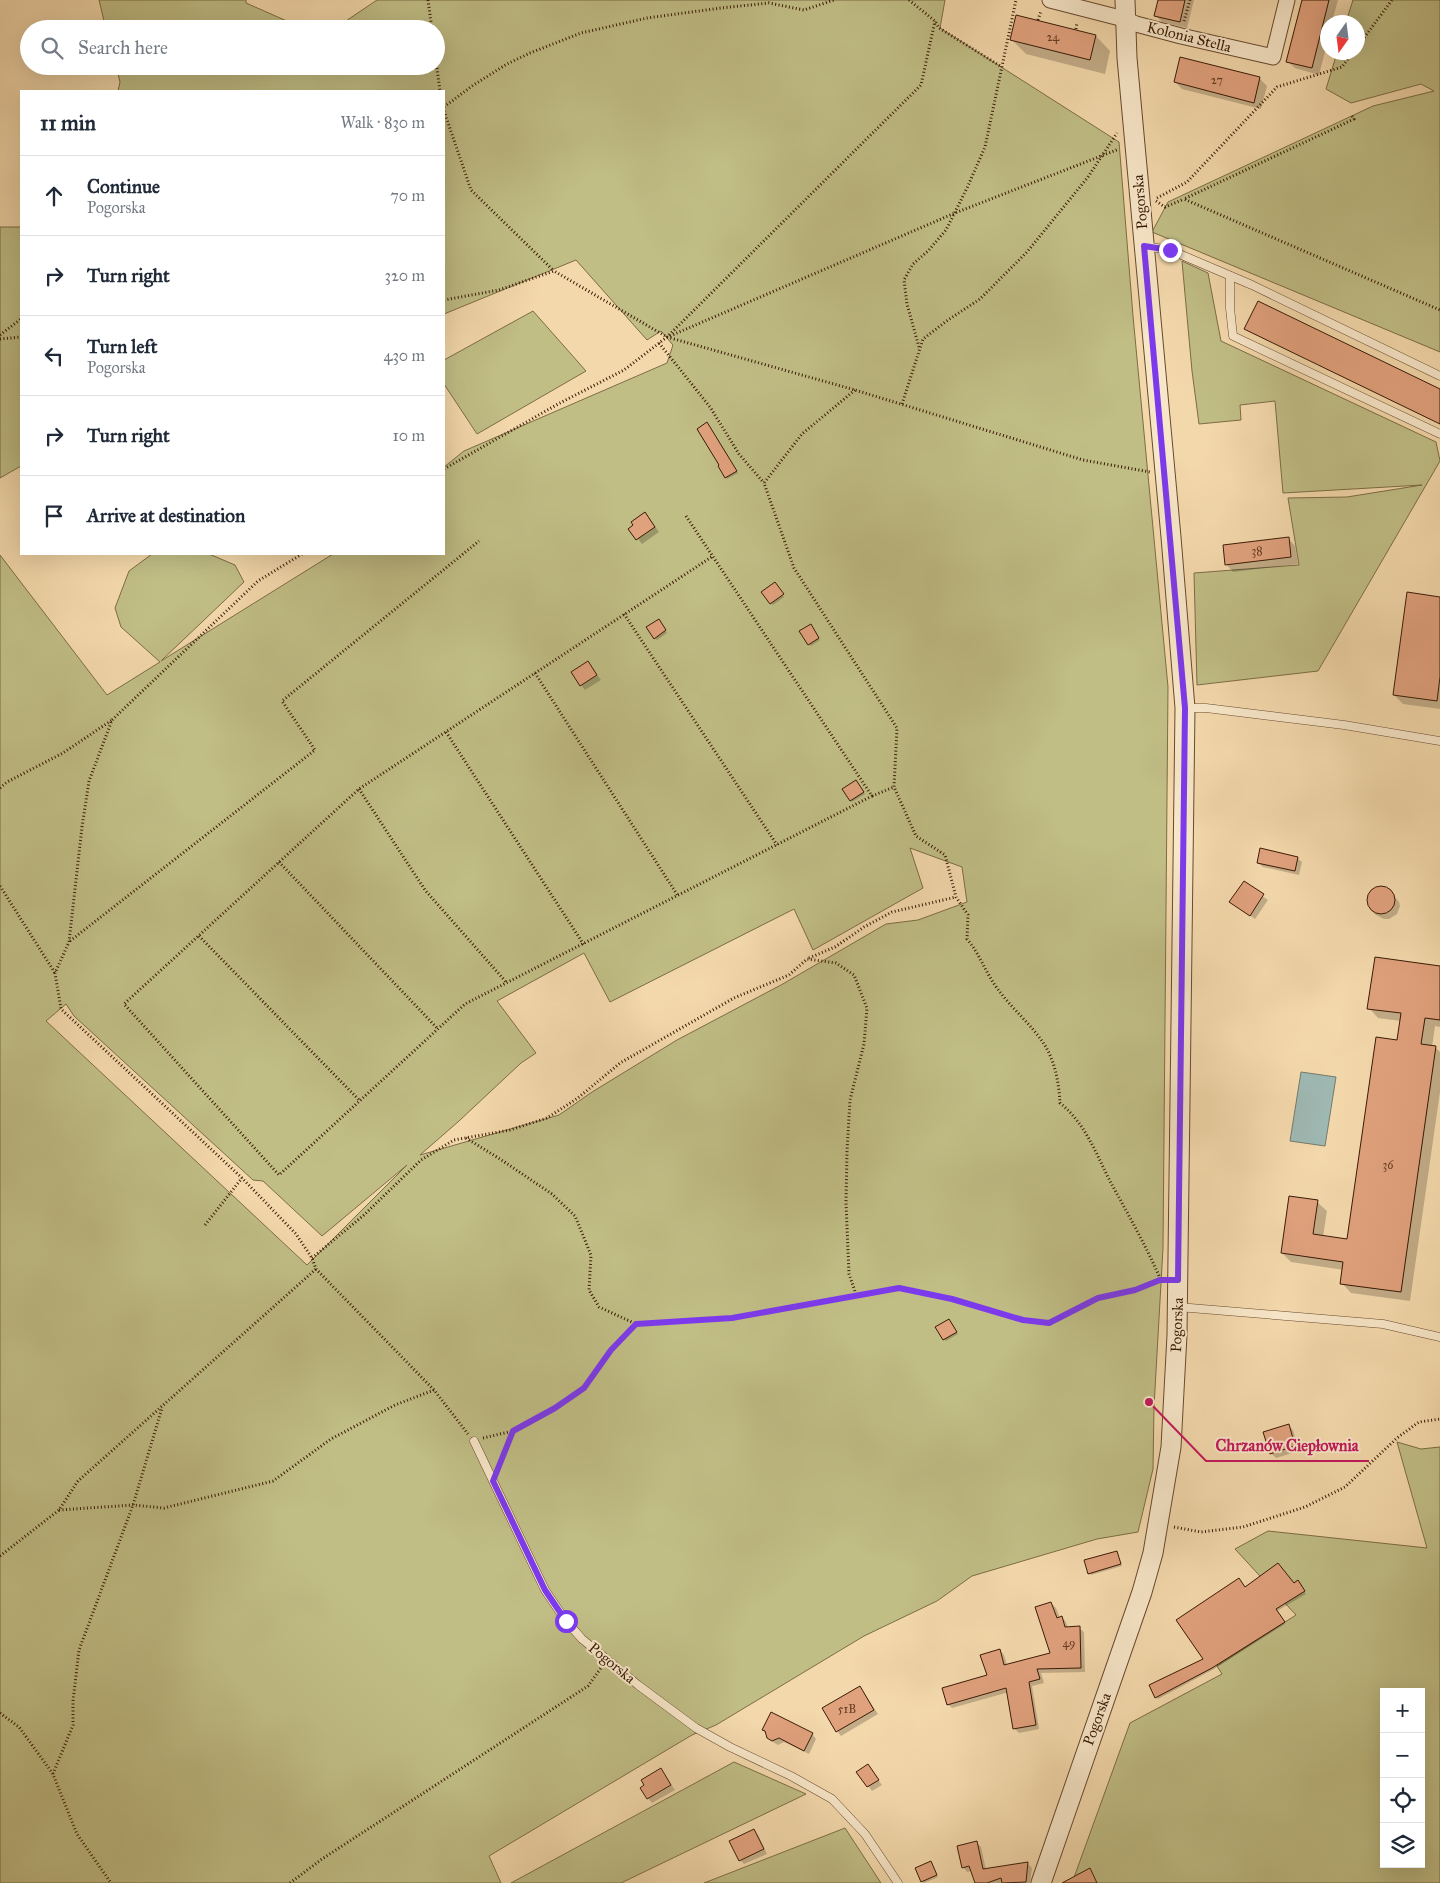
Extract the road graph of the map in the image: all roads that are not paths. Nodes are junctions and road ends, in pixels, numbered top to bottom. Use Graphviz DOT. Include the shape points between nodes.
graph roads {
  1 [pos="1050,0"];
  2 [pos="1288,0"];
  3 [pos="1125,9"];
  4 [pos="1144,246"];
  5 [pos="1230,276"];
  6 [pos="1440,376"];
  7 [pos="1440,434"];
  8 [pos="1185,708"];
  9 [pos="1440,741"];
  10 [pos="1178,1307"];
  11 [pos="1440,1336"];
  12 [pos="474,1440"];
  13 [pos="898,1883"];
  14 [pos="1041,1883"];
  1 -- 3 [label="street, Kolonia Stella"];
  2 -- 3 [label="street, Kolonia Stella" via="1273,57 1136,24"];
  3 -- 4 [label="street, Pogorska"];
  4 -- 5 [label="lane" via="1170,250"];
  4 -- 8 [label="street, Pogorska" via="1155,476"];
  5 -- 6 [label="lane"];
  5 -- 7 [label="lane" via="1233,336"];
  8 -- 9 [label="lane" via="1236,711"];
  8 -- 10 [label="street, Pogorska" via="1169,1280"];
  10 -- 11 [label="lane" via="1382,1324"];
  10 -- 14 [label="street, Pogorska" via="1171,1447 1153,1553"];
  12 -- 13 [label="lane, Pogorska" via="545,1590 582,1639 696,1728 832,1799 865,1834"];
}
